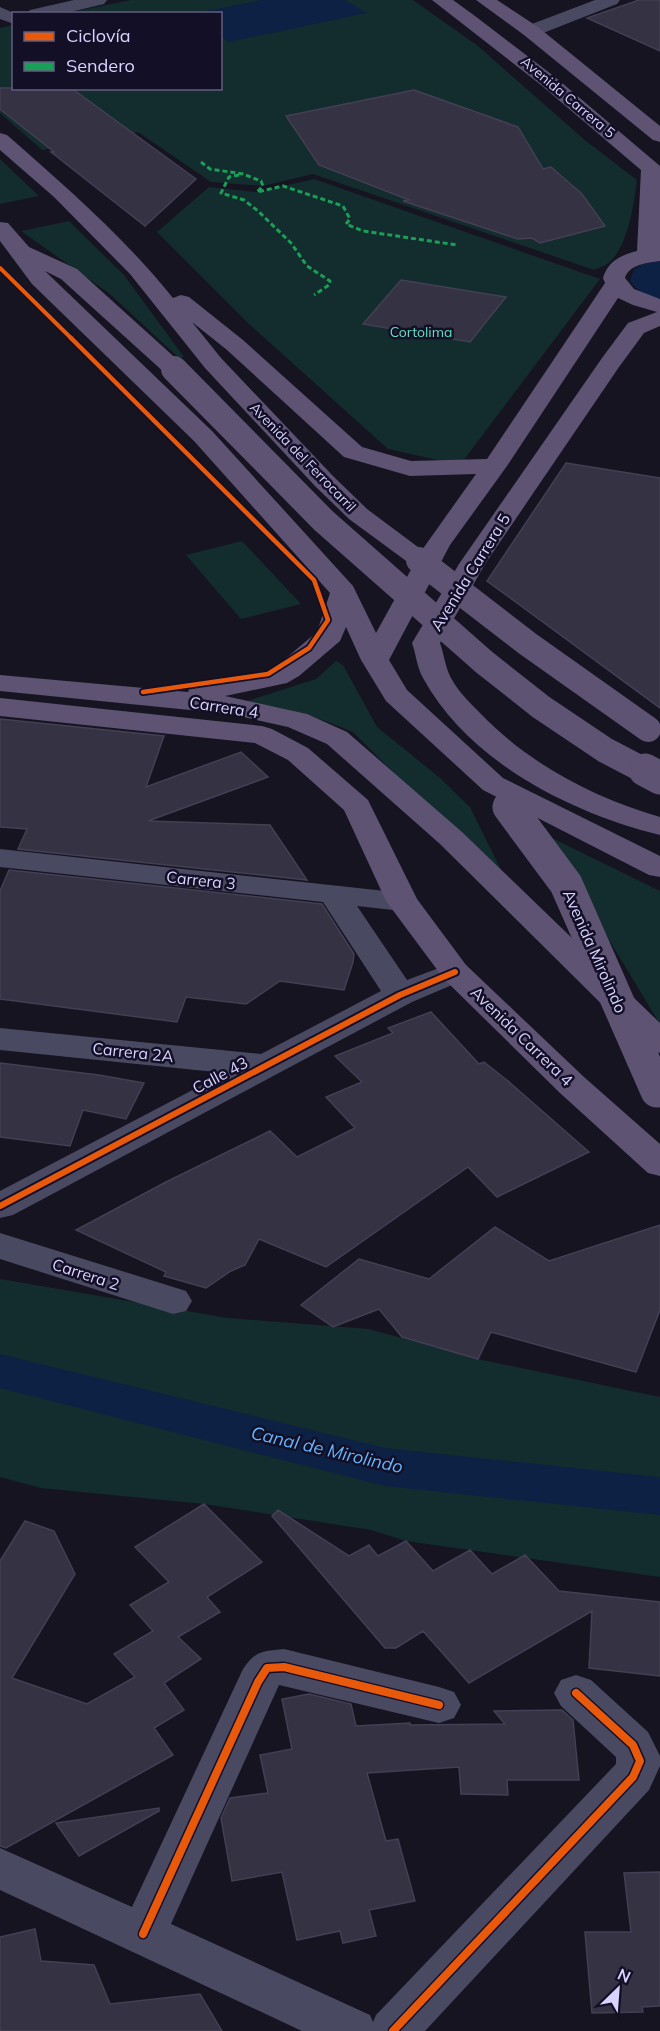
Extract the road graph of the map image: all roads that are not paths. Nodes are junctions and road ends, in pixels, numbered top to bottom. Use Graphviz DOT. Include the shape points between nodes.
graph roads {
  1 [pos="98,0"];
  2 [pos="441,0"];
  3 [pos="485,0"];
  4 [pos="611,0"];
  5 [pos="45,12"];
  6 [pos="531,31"];
  7 [pos="660,136"];
  8 [pos="0,139"];
  9 [pos="0,228"];
  10 [pos="20,250"];
  11 [pos="654,254"];
  12 [pos="615,285"];
  13 [pos="153,288"];
  14 [pos="660,306"];
  15 [pos="660,318"];
  16 [pos="495,466"];
  17 [pos="344,592"];
  18 [pos="375,660"];
  19 [pos="0,683"];
  20 [pos="112,693"];
  21 [pos="0,707"];
  22 [pos="654,732"];
  23 [pos="262,735"];
  24 [pos="660,778"];
  25 [pos="501,796"];
  26 [pos="660,826"];
  27 [pos="0,858"];
  28 [pos="660,868"];
  29 [pos="334,895"];
  30 [pos="402,901"];
  31 [pos="455,972"];
  32 [pos="400,995"];
  33 [pos="0,1039"];
  34 [pos="660,1042"];
  35 [pos="267,1066"];
  36 [pos="658,1094"];
  37 [pos="660,1164"];
  38 [pos="0,1206"];
  39 [pos="0,1246"];
  40 [pos="173,1301"];
  41 [pos="576,1693"];
  42 [pos="439,1705"];
  43 [pos="0,1868"];
  44 [pos="143,1934"];
  45 [pos="353,2031"];
  46 [pos="393,2031"];
  1 -- 5 [label="street"];
  2 -- 11 [label="main road, Avenida Carrera 5" via="496,38 651,168"];
  3 -- 6 [label="main road, Avenida Carrera 5"];
  4 -- 6 [label="street"];
  6 -- 7 [label="main road, Avenida Carrera 5"];
  8 -- 13 [label="main road, Avenida del Ferrocarril" via="75,207"];
  9 -- 10 [label="main road"];
  10 -- 17 [label="main road" via="40,279 202,435"];
  10 -- 24 [label="main road, Avenida del Ferrocarril, bridge" via="69,274 174,369 324,521 484,662 605,750"];
  11 -- 12 [label="main road" via="618,267 613,275"];
  12 -- 14 [label="main road" via="632,298"];
  12 -- 16 [label="main road"];
  13 -- 16 [label="main road" via="170,294 235,345 353,452 410,470"];
  13 -- 22 [label="main road, Avenida del Ferrocarril, bridge" via="213,363 358,514 528,644"];
  15 -- 26 [label="main road, Avenida Carrera 5" via="636,328 610,363 472,564 426,643 437,678 479,729 507,751 561,788"];
  16 -- 18 [label="main road" via="438,544"];
  17 -- 18 [label="main road"];
  17 -- 20 [label="main road" via="330,635 289,670 276,676 200,691"];
  18 -- 25 [label="main road" via="396,695"];
  19 -- 20 [label="main road, Carrera 4"];
  20 -- 34 [label="main road, Carrera 4" via="230,705 297,720 337,738 451,838"];
  21 -- 23 [label="main road, Carrera 4"];
  23 -- 30 [label="main road, Avenida Carrera 4" via="298,754 357,807"];
  25 -- 28 [label="main road"];
  25 -- 36 [label="main road, Avenida Mirolindo, bridge" via="566,884"];
  27 -- 29 [label="street, Carrera 3"];
  29 -- 30 [label="street, Carrera 3"];
  29 -- 32 [label="street"];
  30 -- 31 [label="main road, Avenida Carrera 4"];
  31 -- 32 [label="street, Calle 43"];
  31 -- 37 [label="main road, Avenida Carrera 4"];
  32 -- 35 [label="street, Calle 43"];
  33 -- 35 [label="street, Carrera 2A"];
  35 -- 38 [label="street, Calle 43"];
  39 -- 40 [label="street, Carrera 2"];
  41 -- 46 [label="street" via="633,1744 640,1761 633,1777"];
  42 -- 44 [label="street" via="285,1667 267,1668"];
  43 -- 44 [label="street"];
  44 -- 45 [label="street"];
}
